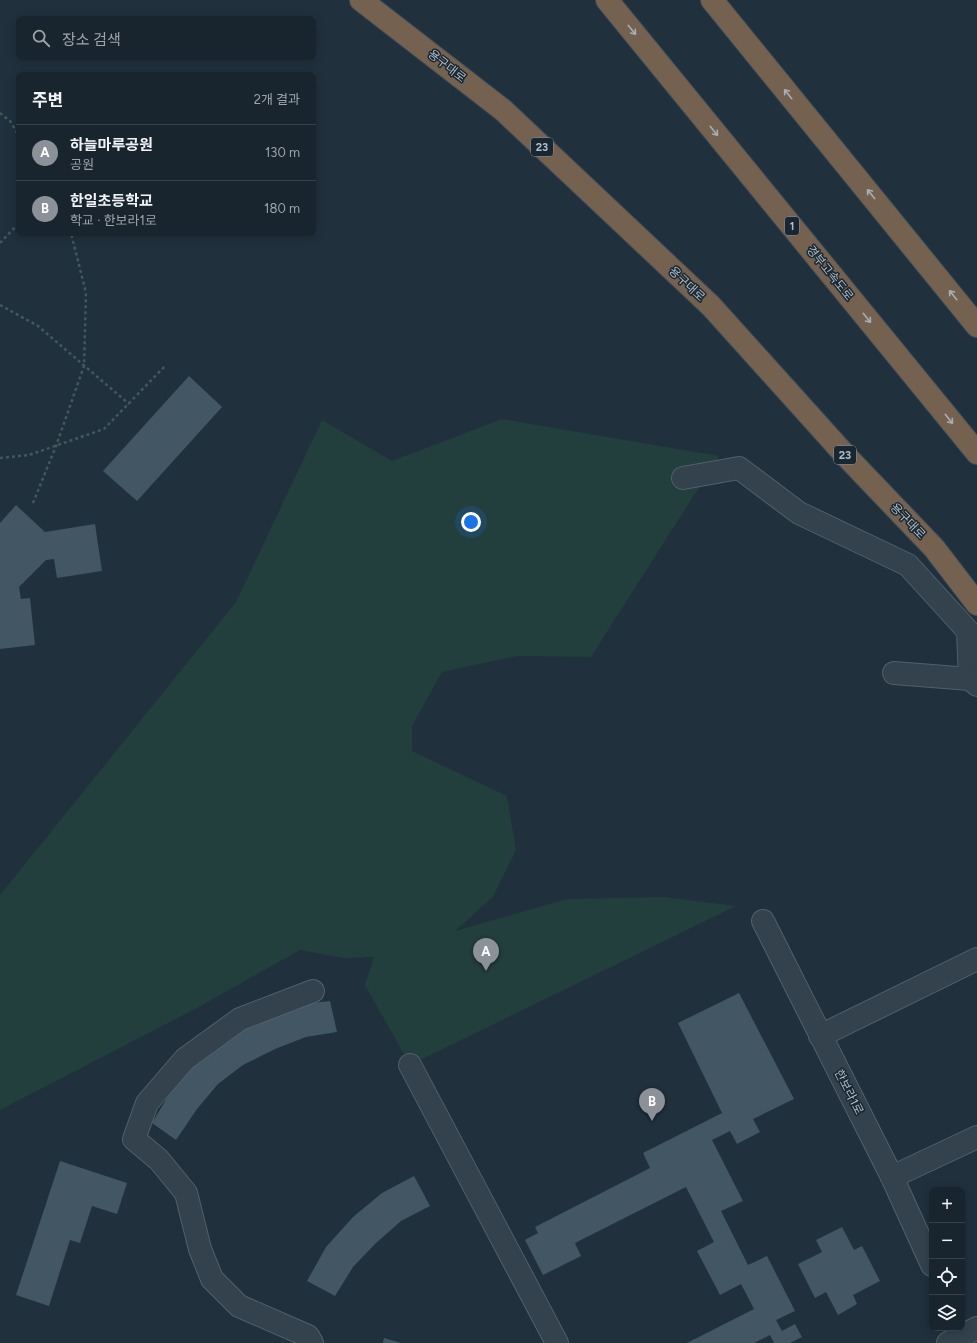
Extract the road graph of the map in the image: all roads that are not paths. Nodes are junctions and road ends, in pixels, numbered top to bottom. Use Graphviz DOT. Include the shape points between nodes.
graph roads {
  1 [pos="361,0"];
  2 [pos="607,0"];
  3 [pos="712,0"];
  4 [pos="977,326"];
  5 [pos="977,453"];
  6 [pos="683,478"];
  7 [pos="977,604"];
  8 [pos="894,673"];
  9 [pos="974,682"];
  10 [pos="763,921"];
  11 [pos="977,959"];
  12 [pos="313,991"];
  13 [pos="820,1036"];
  14 [pos="410,1065"];
  15 [pos="977,1137"];
  16 [pos="892,1177"];
  17 [pos="929,1259"];
  18 [pos="312,1343"];
  19 [pos="557,1343"];
  1 -- 7 [label="highway, 용구대로 / 23" via="503,110 711,306 847,457 934,548"];
  2 -- 5 [label="highway, 경부고속도로 / 1, one-way"];
  4 -- 3 [label="highway, one-way"];
  6 -- 9 [label="street" via="739,468 799,513 908,565 968,631"];
  8 -- 9 [label="street"];
  10 -- 13 [label="street, 한보라1로"];
  11 -- 13 [label="street"];
  12 -- 18 [label="street" via="240,1019 185,1058 147,1103 134,1139 159,1160 186,1193 200,1249 212,1279 239,1306 308,1336"];
  13 -- 16 [label="street, 한보라1로"];
  14 -- 19 [label="street"];
  15 -- 16 [label="street"];
  16 -- 17 [label="street, 한보라1로"];
}
